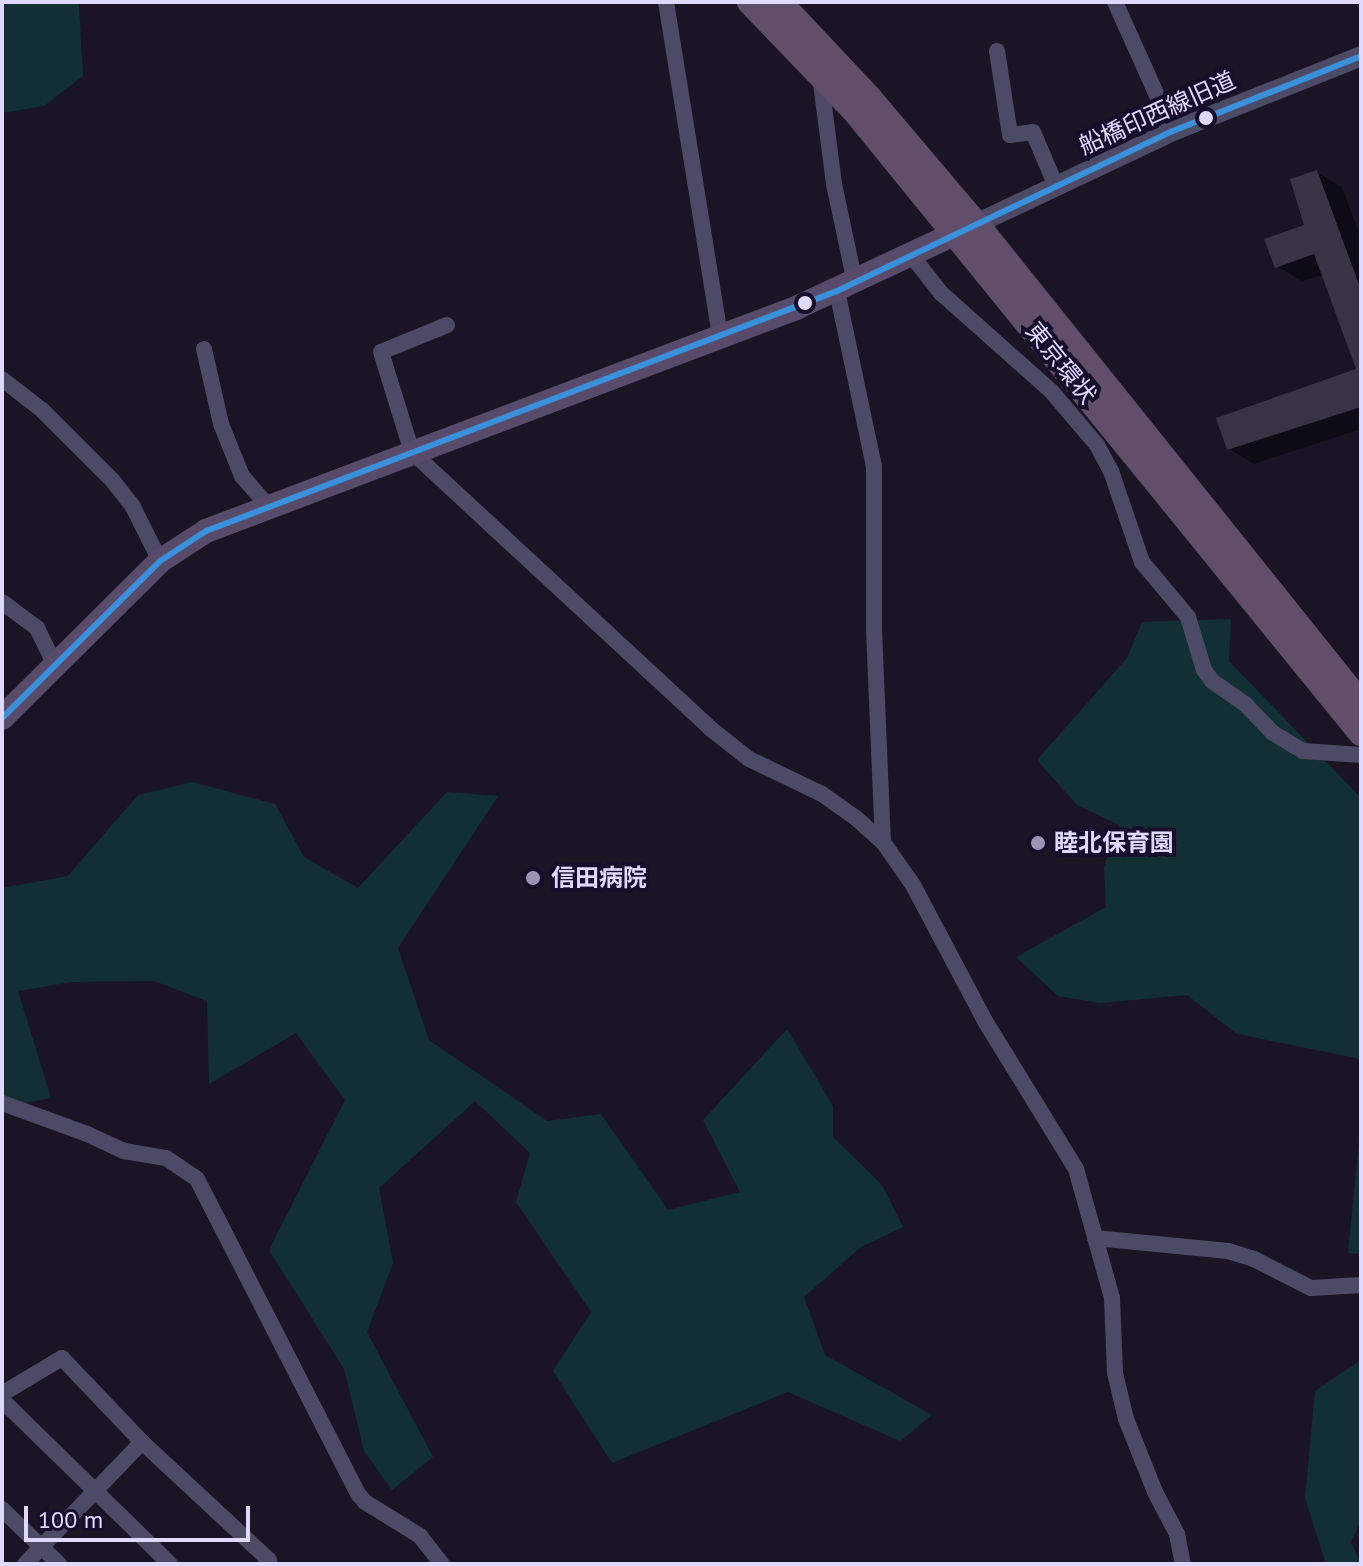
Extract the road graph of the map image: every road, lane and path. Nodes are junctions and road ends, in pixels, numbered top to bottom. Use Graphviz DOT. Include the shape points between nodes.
graph roads {
  1 [pos="666,2"];
  2 [pos="750,2"];
  3 [pos="779,2"];
  4 [pos="1115,2"];
  5 [pos="800,13"];
  6 [pos="997,51"];
  7 [pos="1361,56"];
  8 [pos="819,73"];
  9 [pos="1173,131"];
  10 [pos="1056,186"];
  11 [pos="966,229"];
  12 [pos="912,256"];
  13 [pos="846,287"];
  14 [pos="447,325"];
  15 [pos="720,336"];
  16 [pos="204,349"];
  17 [pos="2,379"];
  18 [pos="412,452"];
  19 [pos="268,506"];
  20 [pos="160,561"];
  21 [pos="2,602"];
  22 [pos="55,665"];
  23 [pos="1361,704"];
  24 [pos="2,718"];
  25 [pos="1361,733"];
  26 [pos="1361,755"];
  27 [pos="883,842"];
  28 [pos="2,1103"];
  29 [pos="1095,1238"];
  30 [pos="1361,1285"];
  31 [pos="2,1397"];
  32 [pos="142,1442"];
  33 [pos="95,1491"];
  34 [pos="2,1509"];
  35 [pos="41,1547"];
  36 [pos="25,1564"];
  37 [pos="59,1564"];
  38 [pos="170,1564"];
  39 [pos="266,1564"];
  40 [pos="442,1564"];
  41 [pos="1183,1564"];
  1 -- 15 [label="street"];
  2 -- 8 [label="highway, 東京環状"];
  3 -- 5 [label="highway, 東京環状"];
  4 -- 9 [label="street"];
  5 -- 8 [label="street"];
  5 -- 11 [label="highway, 東京環状"];
  6 -- 10 [label="street" via="1010,135 1033,132"];
  7 -- 9 [label="street, 船橋印西線旧道"];
  8 -- 11 [label="highway, 東京環状"];
  8 -- 13 [label="street"];
  9 -- 10 [label="street, 船橋印西線旧道"];
  10 -- 11 [label="street, 船橋印西線旧道"];
  11 -- 12 [label="main road"];
  11 -- 23 [label="highway, 東京環状"];
  11 -- 25 [label="highway, 東京環状"];
  12 -- 13 [label="main road"];
  12 -- 26 [label="street" via="941,293 1052,392 1097,445 1142,562 1188,617 1212,681 1273,733 1303,751"];
  13 -- 15 [label="main road"];
  13 -- 27 [label="street" via="874,466"];
  14 -- 18 [label="street" via="381,352"];
  15 -- 18 [label="main road"];
  16 -- 19 [label="street" via="221,424 242,476"];
  17 -- 20 [label="street" via="42,410 113,481 133,507"];
  18 -- 19 [label="main road"];
  18 -- 27 [label="street" via="711,729 749,759 822,794"];
  19 -- 20 [label="main road" via="206,531"];
  20 -- 22 [label="main road"];
  21 -- 22 [label="street" via="37,628"];
  22 -- 24 [label="main road"];
  27 -- 29 [label="street" via="1076,1169"];
  28 -- 40 [label="street" via="124,1151 166,1158 197,1179 359,1495 420,1536"];
  29 -- 30 [label="street" via="1228,1251 1311,1288"];
  29 -- 41 [label="street" via="1112,1298 1115,1373 1126,1419 1177,1534"];
  31 -- 32 [label="street" via="62,1358"];
  31 -- 33 [label="street"];
  32 -- 33 [label="street"];
  32 -- 39 [label="street" via="269,1560"];
  33 -- 35 [label="street"];
  33 -- 38 [label="street"];
  34 -- 35 [label="street"];
  35 -- 36 [label="street"];
  35 -- 37 [label="street"];
}
